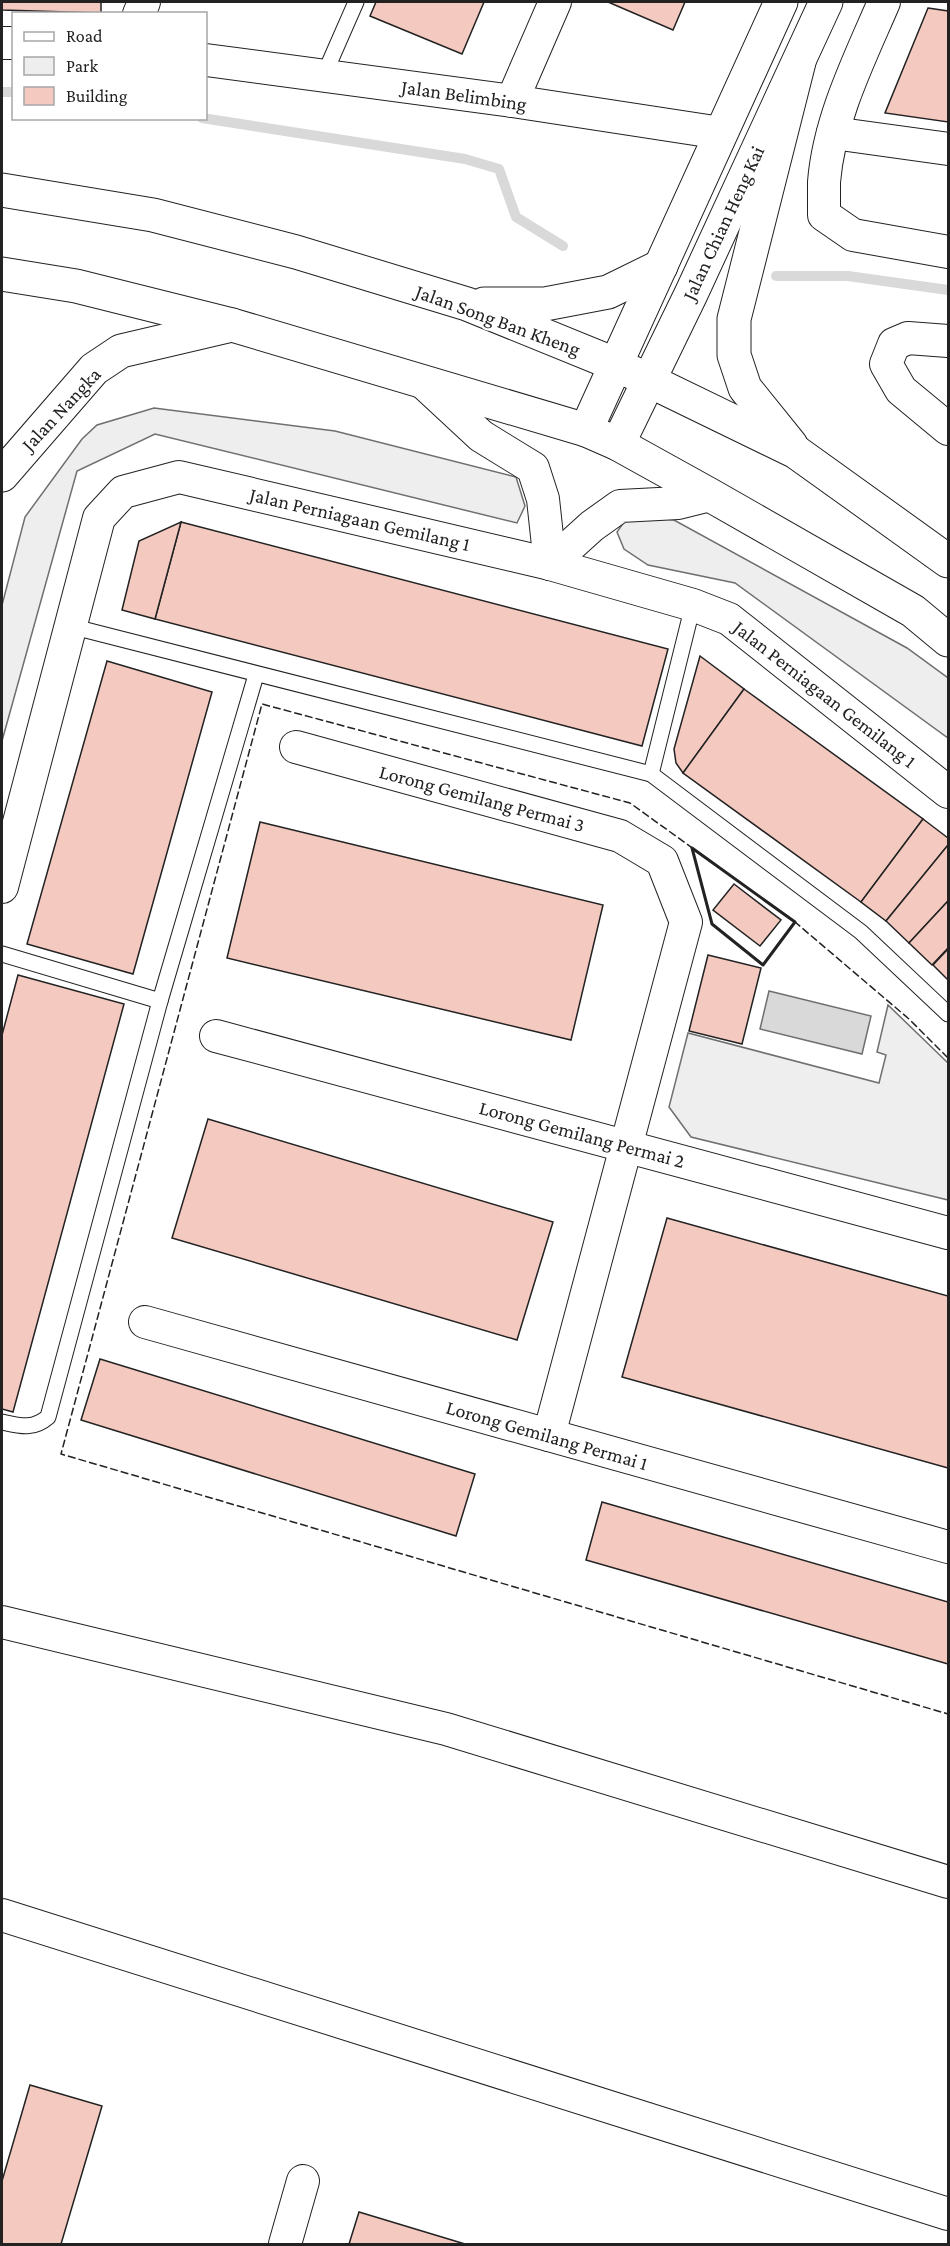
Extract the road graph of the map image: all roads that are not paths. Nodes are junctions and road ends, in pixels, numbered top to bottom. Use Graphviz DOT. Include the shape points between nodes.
graph roads {
  1 [pos="356,2"];
  2 [pos="555,2"];
  3 [pos="781,2"];
  4 [pos="826,2"];
  5 [pos="884,2"];
  6 [pos="207,60"];
  7 [pos="799,62"];
  8 [pos="324,75"];
  9 [pos="512,101"];
  10 [pos="721,133"];
  11 [pos="833,133"];
  12 [pos="948,149"];
  13 [pos="2,190"];
  14 [pos="948,252"];
  15 [pos="661,266"];
  16 [pos="2,274"];
  17 [pos="467,304"];
  18 [pos="232,325"];
  19 [pos="948,341"];
  20 [pos="616,365"];
  21 [pos="649,380"];
  22 [pos="425,384"];
  23 [pos="948,429"];
  24 [pos="586,430"];
  25 [pos="618,444"];
  26 [pos="796,452"];
  27 [pos="2,475"];
  28 [pos="710,495"];
  29 [pos="948,561"];
  30 [pos="550,564"];
  31 [pos="693,605"];
  32 [pos="70,626"];
  33 [pos="948,640"];
  34 [pos="256,675"];
  35 [pos="296,747"];
  36 [pos="651,774"];
  37 [pos="948,792"];
  38 [pos="2,887"];
  39 [pos="2,954"];
  40 [pos="160,1001"];
  41 [pos="948,1014"];
  42 [pos="216,1036"];
  43 [pos="627,1146"];
  44 [pos="948,1233"];
  45 [pos="145,1322"];
  46 [pos="2,1422"];
  47 [pos="549,1435"];
  48 [pos="948,1547"];
  49 [pos="2,1622"];
  50 [pos="948,1882"];
  51 [pos="2,1915"];
  52 [pos="303,2181"];
  53 [pos="948,2214"];
  54 [pos="285,2244"];
  1 -- 8 [label="lane"];
  2 -- 9 [label="street"];
  3 -- 10 [label="main road, Jalan Chian Heng Kai"];
  4 -- 7 [label="main road, Jalan Chian Heng Kai"];
  5 -- 11 [label="street"];
  6 -- 8 [label="street, Jalan Belimbing"];
  7 -- 21 [label="main road, Jalan Chian Heng Kai"];
  7 -- 26 [label="main road" via="734,319 734,356 745,388"];
  8 -- 9 [label="street, Jalan Belimbing"];
  9 -- 10 [label="street, Jalan Belimbing"];
  10 -- 15 [label="main road, Jalan Chian Heng Kai"];
  11 -- 12 [label="street"];
  11 -- 14 [label="street" via="824,215 853,235"];
  13 -- 17 [label="main road, Jalan Song Ban Kheng" via="153,215 296,252"];
  15 -- 17 [label="main road" via="608,292 546,304"];
  15 -- 20 [label="main road, Jalan Chian Heng Kai"];
  16 -- 18 [label="main road" via="76,285"];
  17 -- 20 [label="main road, Jalan Song Ban Kheng"];
  18 -- 22 [label="main road"];
  18 -- 27 [label="main road, Jalan Nangka" via="122,351 94,369"];
  19 -- 23 [label="street" via="908,338 894,344 886,364 901,390"];
  20 -- 21 [label="main road, Jalan Song Ban Kheng"];
  20 -- 24 [label="main road, Jalan Chian Heng Kai"];
  21 -- 25 [label="main road, Jalan Chian Heng Kai"];
  21 -- 26 [label="main road, Jalan Song Ban Kheng"];
  22 -- 24 [label="main road"];
  22 -- 30 [label="street" via="480,436 533,468 543,499"];
  24 -- 25 [label="main road"];
  25 -- 28 [label="main road"];
  26 -- 29 [label="main road, Jalan Song Ban Kheng"];
  28 -- 30 [label="street" via="678,504 620,506"];
  28 -- 33 [label="main road" via="912,611"];
  30 -- 31 [label="street, Jalan Perniagaan Gemilang 1"];
  30 -- 32 [label="street, Jalan Perniagaan Gemilang 1" via="179,477 123,492 99,518"];
  31 -- 36 [label="lane"];
  31 -- 37 [label="street, Jalan Perniagaan Gemilang 1" via="729,619"];
  32 -- 34 [label="lane"];
  32 -- 38 [label="street, Jalan Perniagaan Gemilang 1"];
  34 -- 36 [label="lane"];
  34 -- 40 [label="lane"];
  35 -- 43 [label="street, Lorong Gemilang Permai 3" via="620,836 662,861 686,922"];
  36 -- 41 [label="lane" via="861,932"];
  39 -- 40 [label="lane"];
  40 -- 46 [label="lane" via="48,1417 39,1425 26,1427"];
  42 -- 43 [label="street, Lorong Gemilang Permai 2"];
  43 -- 44 [label="street, Lorong Gemilang Permai 2"];
  43 -- 47 [label="street"];
  45 -- 47 [label="street, Lorong Gemilang Permai 1"];
  47 -- 48 [label="street, Lorong Gemilang Permai 1"];
  49 -- 50 [label="street" via="446,1729"];
  51 -- 53 [label="street"];
  52 -- 54 [label="street"];
}
